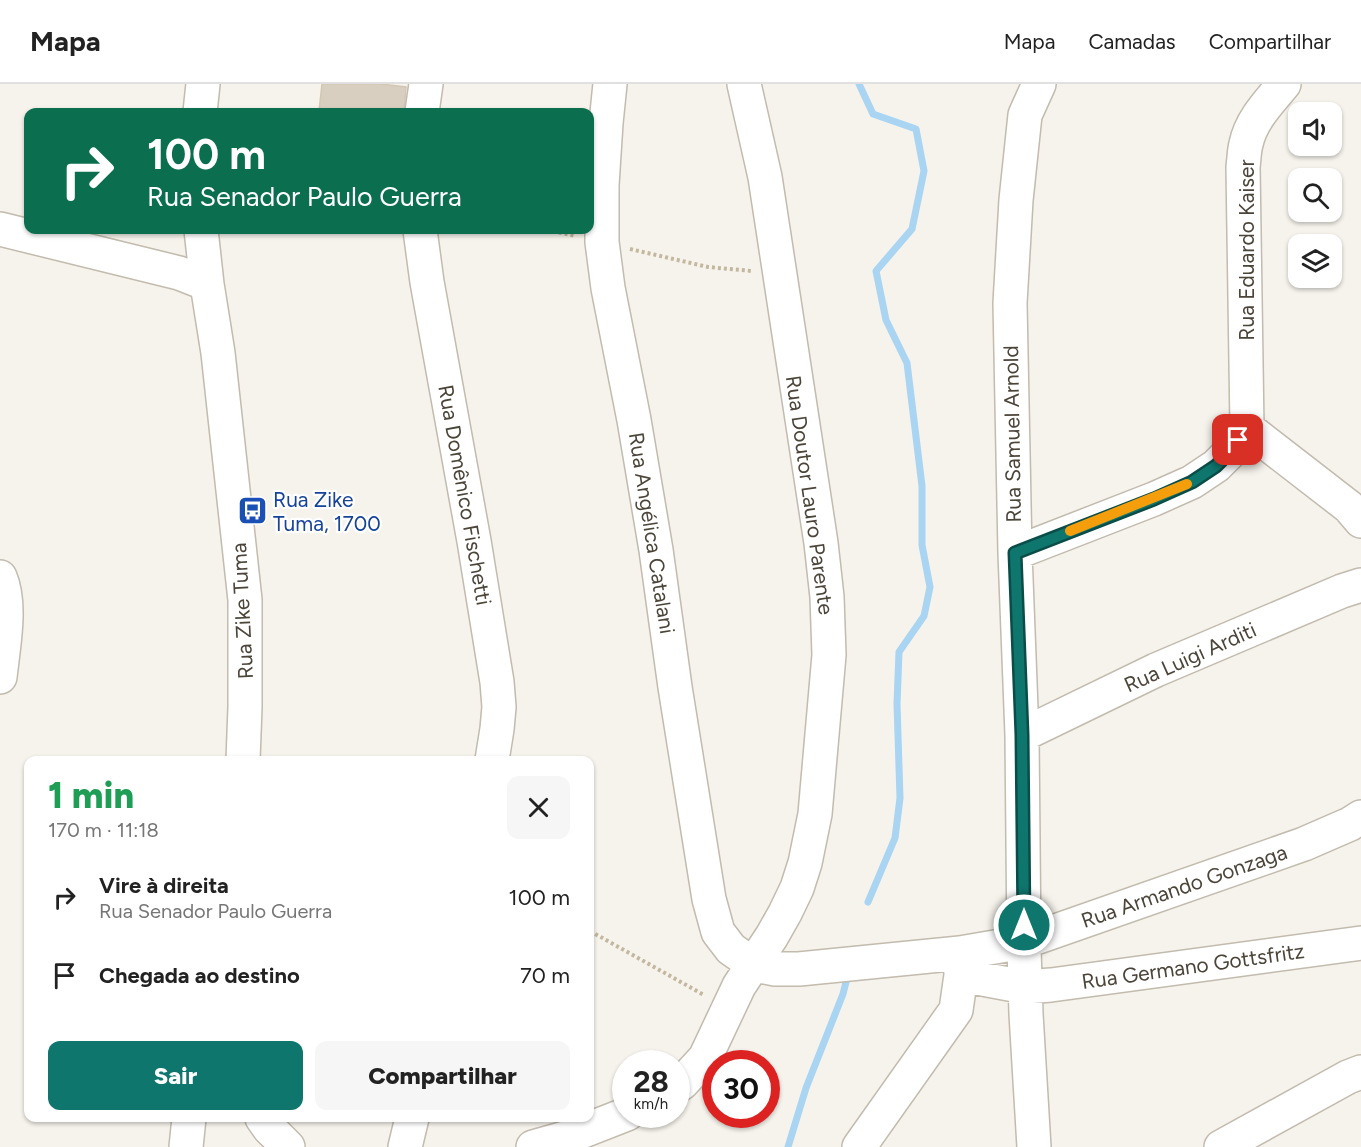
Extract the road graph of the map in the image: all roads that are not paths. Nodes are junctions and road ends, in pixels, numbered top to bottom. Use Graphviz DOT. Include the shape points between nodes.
graph roads {
  1 [pos="203,84"];
  2 [pos="426,84"];
  3 [pos="610,84"];
  4 [pos="744,84"];
  5 [pos="1014,84"];
  6 [pos="1039,84"];
  7 [pos="1284,84"];
  8 [pos="200,108"];
  9 [pos="423,108"];
  10 [pos="1025,115"];
  11 [pos="0,229"];
  12 [pos="201,234"];
  13 [pos="421,234"];
  14 [pos="207,284"];
  15 [pos="1247,428"];
  16 [pos="1361,521"];
  17 [pos="1015,553"];
  18 [pos="0,577"];
  19 [pos="1361,585"];
  20 [pos="0,677"];
  21 [pos="1022,735"];
  22 [pos="243,756"];
  23 [pos="493,756"];
  24 [pos="1361,817"];
  25 [pos="1024,942"];
  26 [pos="1361,943"];
  27 [pos="961,964"];
  28 [pos="754,965"];
  29 [pos="1025,987"];
  30 [pos="1361,1072"];
  31 [pos="690,1074"];
  32 [pos="612,1120"];
  33 [pos="189,1122"];
  34 [pos="264,1122"];
  35 [pos="411,1122"];
  36 [pos="186,1147"];
  37 [pos="288,1147"];
  38 [pos="405,1147"];
  39 [pos="533,1147"];
  40 [pos="859,1147"];
  41 [pos="1034,1147"];
  42 [pos="1221,1147"];
  1 -- 8 [label="street"];
  2 -- 9 [label="street"];
  3 -- 28 [label="street, Rua Angélica Catalani" via="602,185 602,242 608,288 656,550 710,899 718,932 731,949"];
  4 -- 28 [label="street, Rua Doutor Lauro Parente" via="765,177 821,543 829,655 815,814 805,862 785,913"];
  5 -- 10 [label="street"];
  6 -- 10 [label="street, Rua Samuel Arnold"];
  7 -- 15 [label="street, Rua Eduardo Kaiser" via="1253,125 1243,167"];
  10 -- 17 [label="street, Rua Samuel Arnold" via="1010,303"];
  11 -- 14 [label="street" via="179,273"];
  12 -- 14 [label="street, Rua Zike Tuma"];
  13 -- 23 [label="street, Rua Domênico Fischetti" via="498,682"];
  14 -- 22 [label="street, Rua Zike Tuma" via="245,600"];
  15 -- 16 [label="street" via="1349,507"];
  15 -- 17 [label="street" via="1216,466 1192,482"];
  17 -- 21 [label="street, Rua Samuel Arnold"];
  18 -- 20 [label="street" via="6,607"];
  19 -- 21 [label="street, Rua Luigi Arditi" via="1156,670"];
  21 -- 25 [label="street, Rua Samuel Arnold"];
  24 -- 25 [label="street, Rua Armando Gonzaga" via="1304,844"];
  25 -- 27 [label="street, Rua Armando Gonzaga"];
  25 -- 29 [label="street, Rua Samuel Arnold"];
  26 -- 29 [label="street, Rua Germano Gottsfritz"];
  27 -- 28 [label="street, Rua Armando Gonzaga" via="799,969"];
  27 -- 29 [label="street, Rua Germano Gottsfritz"];
  27 -- 40 [label="street" via="956,1010"];
  28 -- 31 [label="street, Rua Doutor Lauro Parente" via="738,986 705,1058"];
  29 -- 41 [label="street, Rua Samuel Arnold"];
  30 -- 42 [label="street"];
  32 -- 39 [label="street"];
  33 -- 36 [label="street"];
  34 -- 37 [label="street"];
  35 -- 38 [label="street"];
}
